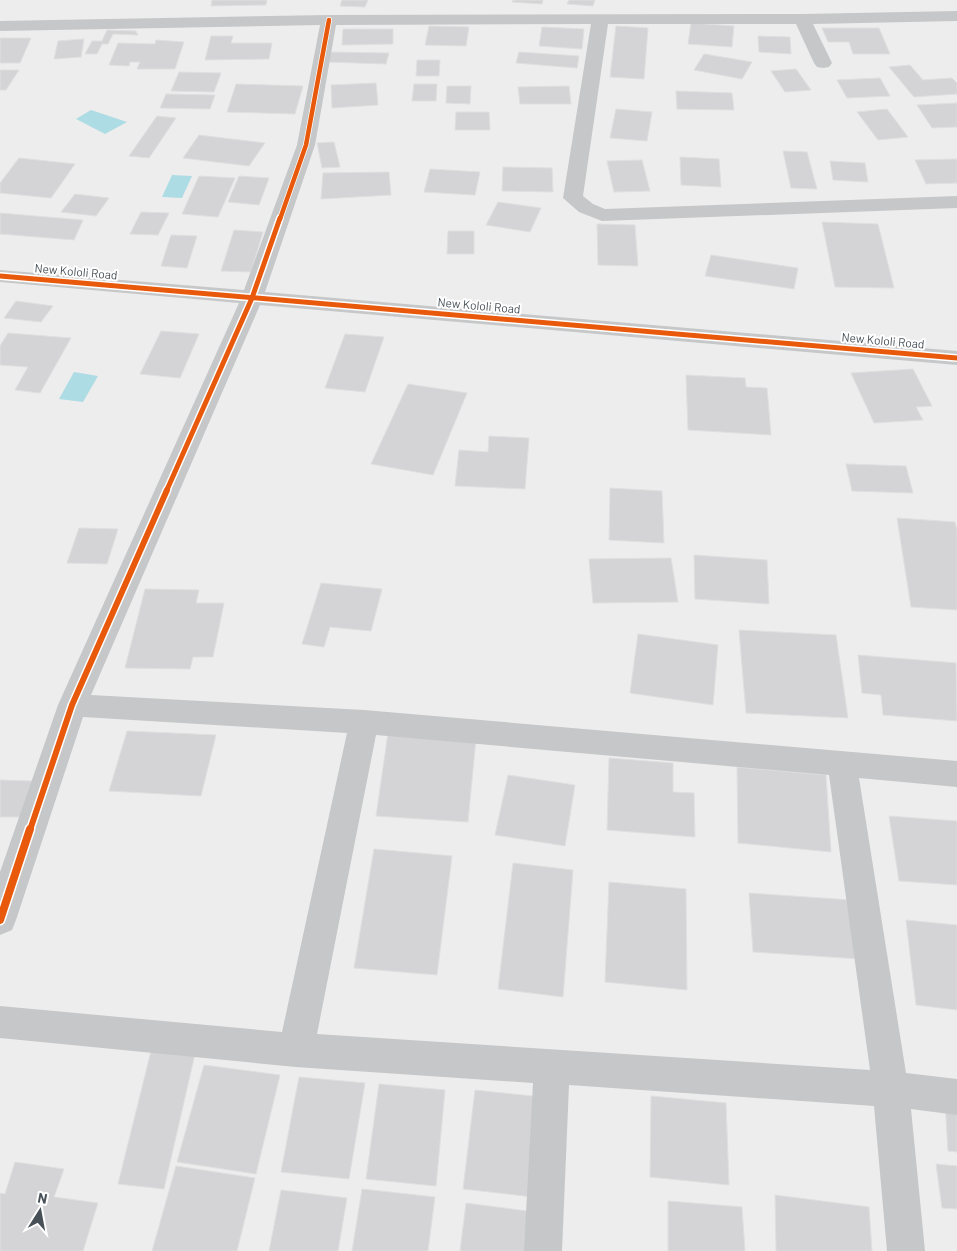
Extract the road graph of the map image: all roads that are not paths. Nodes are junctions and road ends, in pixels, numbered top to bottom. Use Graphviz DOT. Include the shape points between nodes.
graph roads {
  1 [pos="957,16"];
  2 [pos="329,20"];
  3 [pos="600,20"];
  4 [pos="802,20"];
  5 [pos="0,26"];
  6 [pos="823,63"];
  7 [pos="957,202"];
  8 [pos="0,276"];
  9 [pos="252,298"];
  10 [pos="957,358"];
  11 [pos="72,705"];
  12 [pos="364,722"];
  13 [pos="842,764"];
  14 [pos="957,774"];
  15 [pos="0,920"];
  16 [pos="0,1022"];
  17 [pos="296,1050"];
  18 [pos="552,1066"];
  19 [pos="892,1089"];
  20 [pos="957,1097"];
  21 [pos="543,1251"];
  22 [pos="906,1251"];
  1 -- 4 [label="street"];
  2 -- 3 [label="street" via="479,14"];
  2 -- 5 [label="street"];
  2 -- 9 [label="street" via="306,145"];
  3 -- 4 [label="street"];
  3 -- 7 [label="street" via="573,198 586,208 602,215"];
  4 -- 6 [label="street"];
  8 -- 9 [label="street, New Kololi Road"];
  9 -- 10 [label="street, New Kololi Road"];
  9 -- 11 [label="street"];
  11 -- 12 [label="street"];
  11 -- 15 [label="street"];
  12 -- 13 [label="street"];
  12 -- 17 [label="street"];
  13 -- 14 [label="street"];
  13 -- 19 [label="street"];
  16 -- 17 [label="street"];
  17 -- 18 [label="street"];
  18 -- 19 [label="street"];
  18 -- 21 [label="street"];
  19 -- 20 [label="street"];
  19 -- 22 [label="street"];
}
